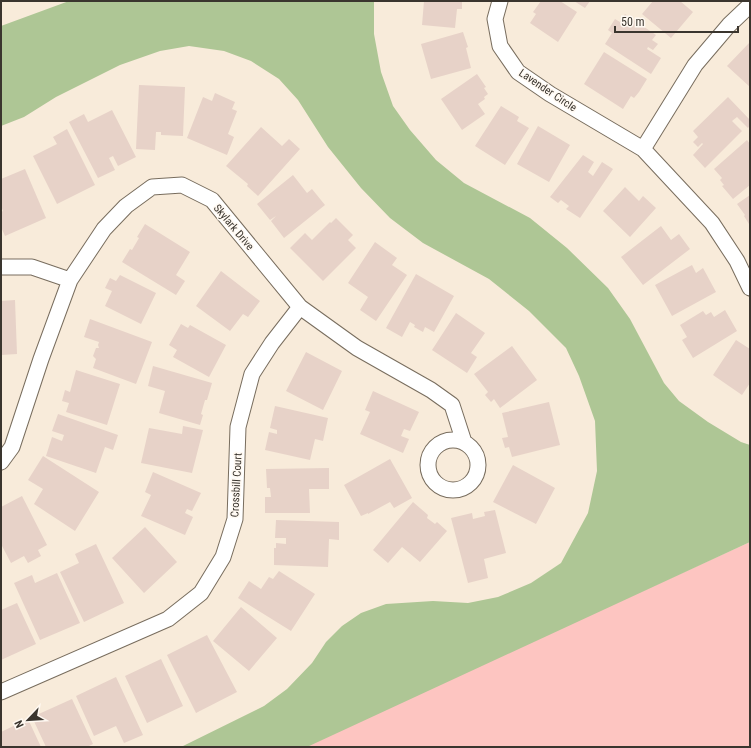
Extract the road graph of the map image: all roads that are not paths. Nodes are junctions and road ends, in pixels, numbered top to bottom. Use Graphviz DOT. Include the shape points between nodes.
graph roads {
  1 [pos="500,1"];
  2 [pos="750,5"];
  3 [pos="643,149"];
  4 [pos="1,267"];
  5 [pos="70,280"];
  6 [pos="750,288"];
  7 [pos="300,307"];
  8 [pos="464,442"];
  9 [pos="1,462"];
  10 [pos="1,692"];
  1 -- 3 [label="street, Lavender Circle" via="495,19 500,46 518,72"];
  2 -- 3 [label="street" via="729,24 695,65"];
  3 -- 6 [label="street, Lavender Circle" via="712,223 737,261"];
  4 -- 5 [label="street" via="32,267"];
  5 -- 7 [label="street, Skylark Drive" via="104,229 126,206 152,187 182,185 212,200"];
  5 -- 9 [label="street, Skylark Drive" via="12,447"];
  7 -- 8 [label="street, Skylark Drive" via="357,348 431,390 452,406"];
  7 -- 10 [label="street, Crossbill Court" via="252,374 238,427 235,520 223,558 201,593 168,619"];
}
